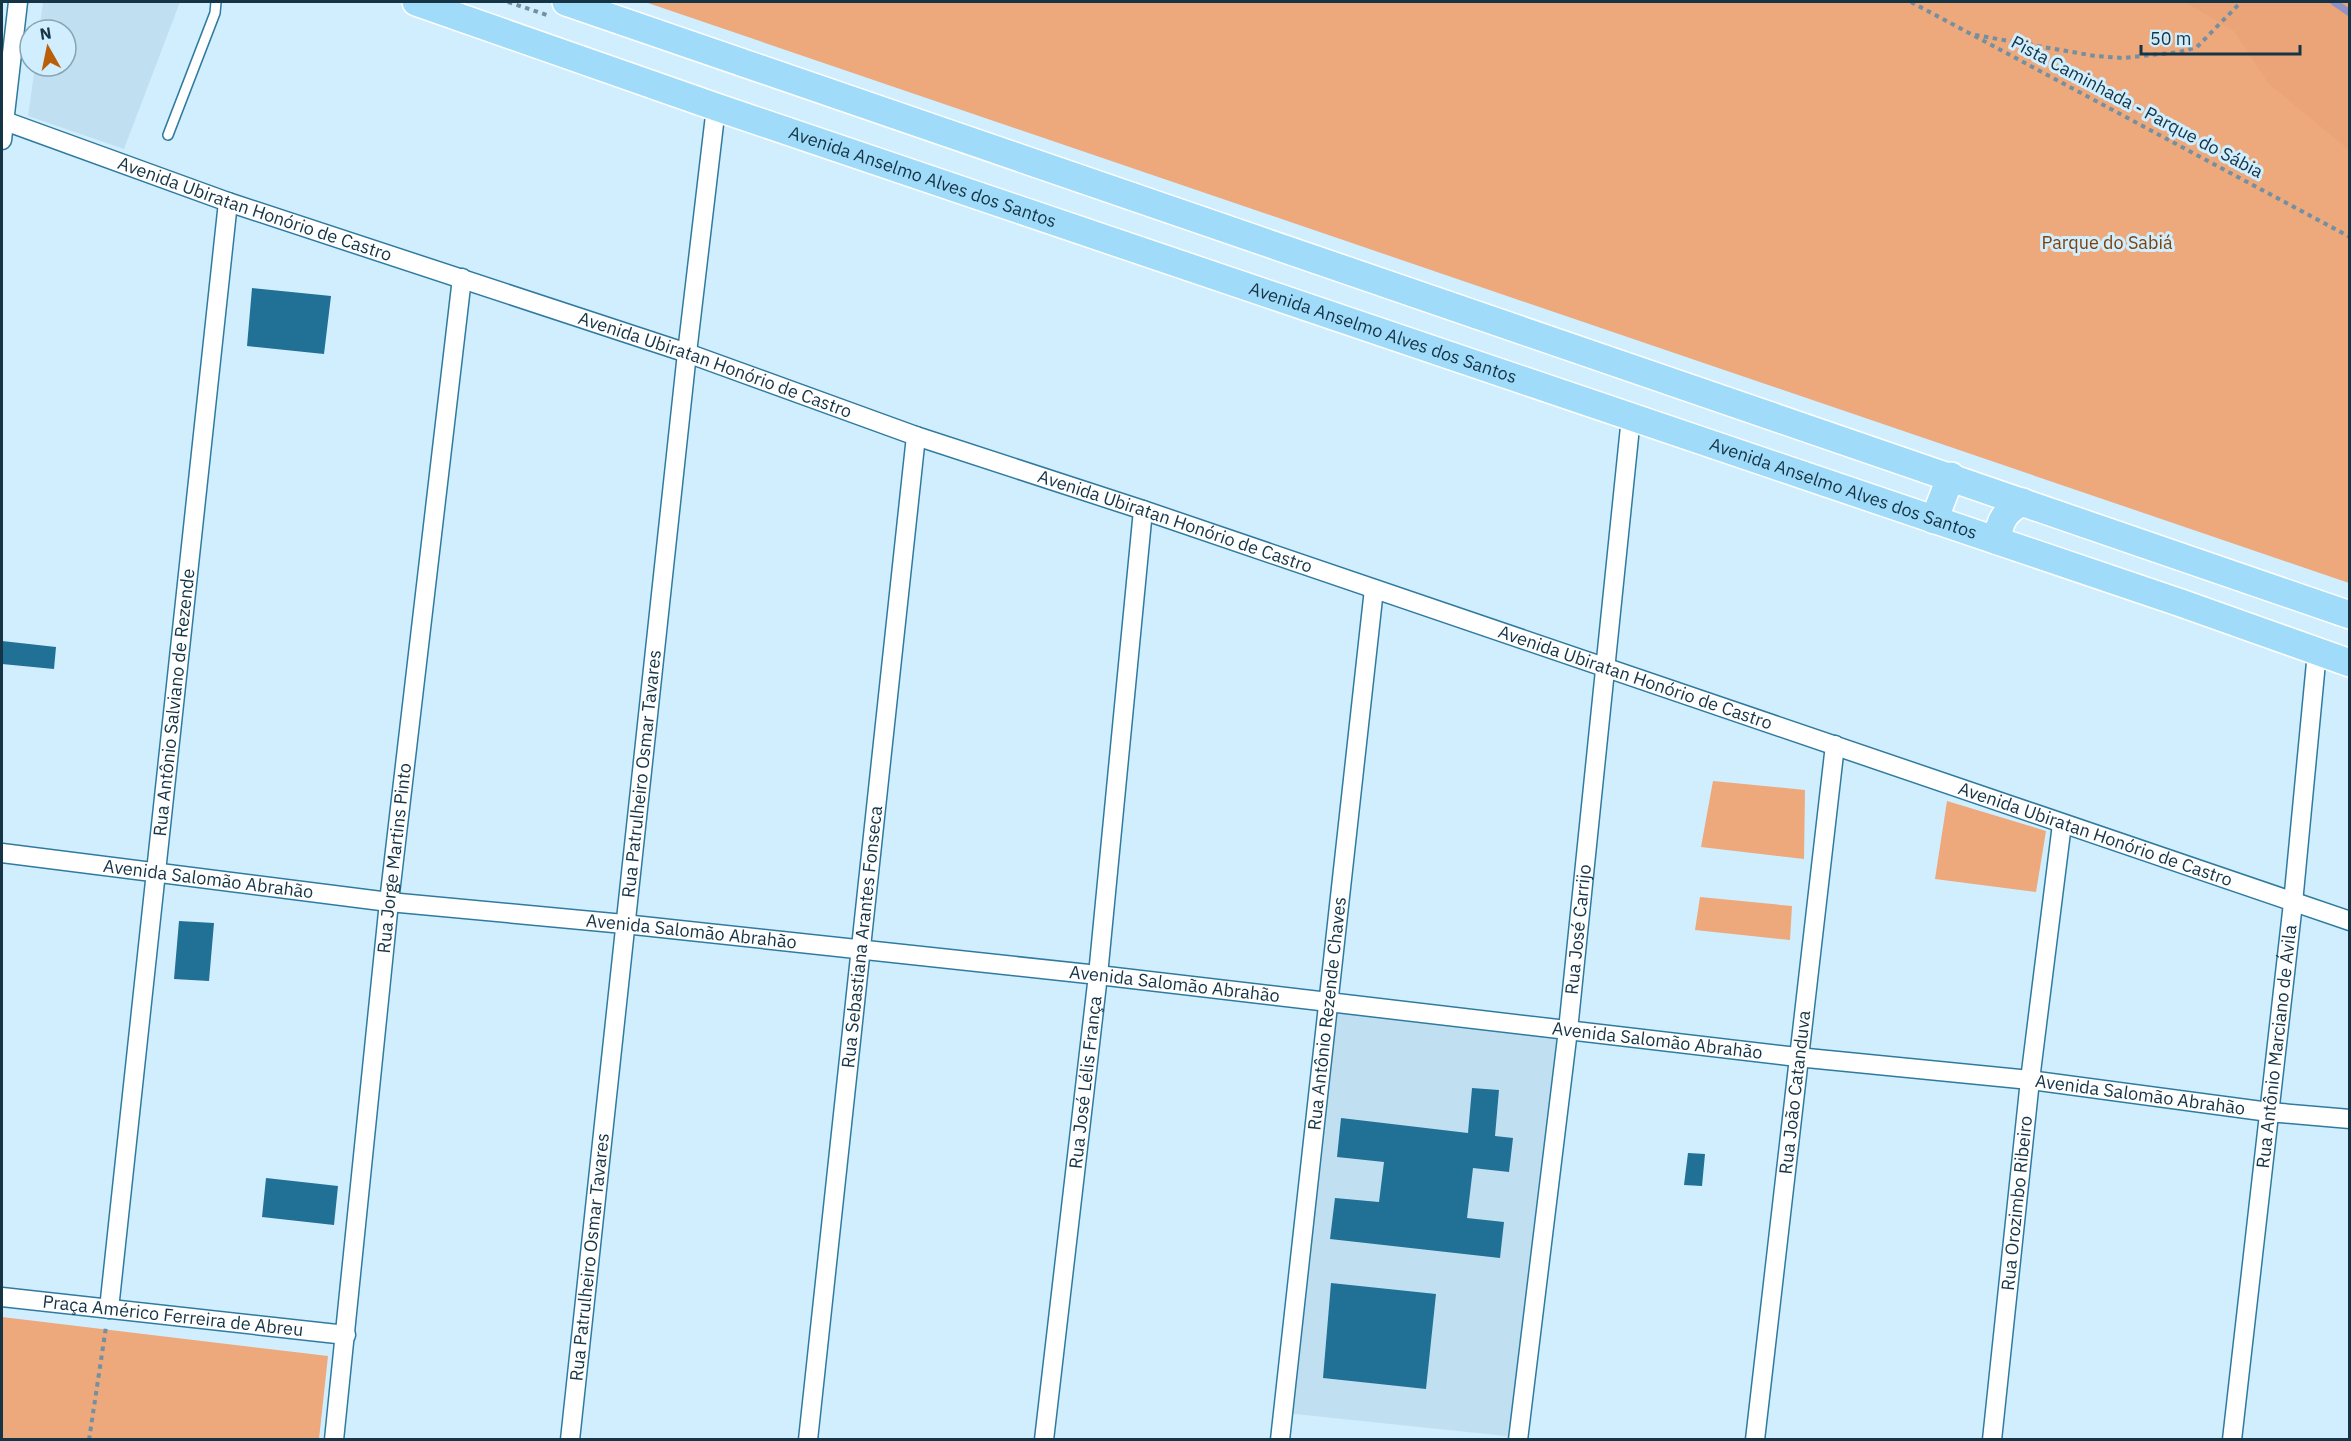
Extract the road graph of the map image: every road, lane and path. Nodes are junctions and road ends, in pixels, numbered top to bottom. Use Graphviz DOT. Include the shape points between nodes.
graph roads {
  1 [pos="18,2"];
  2 [pos="216,2"];
  3 [pos="416,2"];
  4 [pos="566,2"];
  5 [pos="1911,2"];
  6 [pos="2241,2"];
  7 [pos="1971,35"];
  8 [pos="716,107"];
  9 [pos="2,121"];
  10 [pos="168,135"];
  11 [pos="2,140"];
  12 [pos="228,202"];
  13 [pos="2349,237"];
  14 [pos="462,278"];
  15 [pos="687,353"];
  16 [pos="1631,417"];
  17 [pos="916,436"];
  18 [pos="1951,476"];
  19 [pos="2023,502"];
  20 [pos="1143,510"];
  21 [pos="1934,520"];
  22 [pos="1998,541"];
  23 [pos="1374,589"];
  24 [pos="2349,615"];
  25 [pos="2317,652"];
  26 [pos="2349,663"];
  27 [pos="1605,666"];
  28 [pos="1834,745"];
  29 [pos="2062,825"];
  30 [pos="2,853"];
  31 [pos="156,872"];
  32 [pos="389,902"];
  33 [pos="2292,903"];
  34 [pos="2349,921"];
  35 [pos="624,924"];
  36 [pos="861,949"];
  37 [pos="1098,975"];
  38 [pos="1329,1003"];
  39 [pos="1568,1030"];
  40 [pos="1797,1057"];
  41 [pos="2030,1080"];
  42 [pos="2269,1112"];
  43 [pos="2349,1119"];
  44 [pos="2,1298"];
  45 [pos="109,1309"];
  46 [pos="346,1335"];
  47 [pos="89,1440"];
  48 [pos="334,1440"];
  49 [pos="570,1440"];
  50 [pos="808,1440"];
  51 [pos="1044,1440"];
  52 [pos="1280,1440"];
  53 [pos="1518,1440"];
  54 [pos="1755,1440"];
  55 [pos="1992,1440"];
  56 [pos="2232,1440"];
  1 -- 9 [label="street"];
  2 -- 10 [label="lane"];
  3 -- 8 [label="main road, Avenida Anselmo Alves dos Santos"];
  4 -- 18 [label="main road"];
  5 -- 7 [label="path, Pista Caminhada - Parque do Sábia"];
  6 -- 7 [label="path" via="2197,46 2180,52 2123,58 2095,56"];
  7 -- 13 [label="path, Pista Caminhada - Parque do Sábia"];
  8 -- 15 [label="street, Rua Patrulheiro Osmar Tavares"];
  8 -- 16 [label="main road, Avenida Anselmo Alves dos Santos"];
  9 -- 11 [label="street"];
  9 -- 12 [label="street, Avenida Ubiratan Honório de Castro"];
  12 -- 14 [label="street, Avenida Ubiratan Honório de Castro"];
  12 -- 31 [label="street, Rua Antônio Salviano de Rezende"];
  14 -- 15 [label="street, Avenida Ubiratan Honório de Castro"];
  14 -- 32 [label="street, Rua Jorge Martins Pinto"];
  15 -- 17 [label="street, Avenida Ubiratan Honório de Castro"];
  15 -- 35 [label="street, Rua Patrulheiro Osmar Tavares"];
  16 -- 21 [label="main road, Avenida Anselmo Alves dos Santos"];
  16 -- 27 [label="street, Rua José Carrijo"];
  17 -- 20 [label="street, Avenida Ubiratan Honório de Castro"];
  17 -- 36 [label="street, Rua Sebastiana Arantes Fonseca"];
  18 -- 19 [label="main road"];
  18 -- 21 [label="main road"];
  19 -- 22 [label="main road" via="2006,513 2000,523"];
  19 -- 24 [label="main road"];
  20 -- 23 [label="street, Avenida Ubiratan Honório de Castro"];
  20 -- 37 [label="street, Rua José Lélis França"];
  21 -- 22 [label="main road, Avenida Anselmo Alves dos Santos"];
  22 -- 25 [label="main road, Avenida Anselmo Alves dos Santos"];
  23 -- 27 [label="street, Avenida Ubiratan Honório de Castro"];
  23 -- 38 [label="street, Rua Antônio Rezende Chaves"];
  25 -- 26 [label="main road, Avenida Anselmo Alves dos Santos"];
  25 -- 33 [label="street, Rua Antônio Marciano de Ávila"];
  27 -- 28 [label="street, Avenida Ubiratan Honório de Castro"];
  27 -- 39 [label="street, Rua José Carrijo"];
  28 -- 29 [label="street, Avenida Ubiratan Honório de Castro"];
  28 -- 40 [label="street, Rua João Catanduva"];
  29 -- 33 [label="street, Avenida Ubiratan Honório de Castro"];
  29 -- 41 [label="street, Rua Orozimbo Ribeiro"];
  30 -- 31 [label="street, Avenida Salomão Abrahão"];
  31 -- 32 [label="street, Avenida Salomão Abrahão"];
  31 -- 45 [label="street, Rua Antônio Salviano de Rezende"];
  32 -- 35 [label="street, Avenida Salomão Abrahão"];
  32 -- 46 [label="street, Rua Jorge Martins Pinto"];
  33 -- 34 [label="street, Avenida Ubiratan Honório de Castro"];
  33 -- 42 [label="street, Rua Antônio Marciano de Ávila"];
  35 -- 36 [label="street, Avenida Salomão Abrahão"];
  35 -- 49 [label="street, Rua Patrulheiro Osmar Tavares"];
  36 -- 37 [label="street, Avenida Salomão Abrahão"];
  36 -- 50 [label="street, Rua Sebastiana Arantes Fonseca"];
  37 -- 38 [label="street, Avenida Salomão Abrahão"];
  37 -- 51 [label="street, Rua José Lélis França"];
  38 -- 39 [label="street, Avenida Salomão Abrahão"];
  38 -- 52 [label="street, Rua Antônio Rezende Chaves"];
  39 -- 40 [label="street, Avenida Salomão Abrahão"];
  39 -- 53 [label="street, Rua José Carrijo"];
  40 -- 41 [label="street, Avenida Salomão Abrahão"];
  40 -- 54 [label="street, Rua João Catanduva"];
  41 -- 42 [label="street, Avenida Salomão Abrahão"];
  41 -- 55 [label="street, Rua Orozimbo Ribeiro"];
  42 -- 43 [label="street, Avenida Salomão Abrahão"];
  42 -- 56 [label="street, Rua Antônio Marciano de Ávila"];
  44 -- 45 [label="street, Praça Américo Ferreira de Abreu"];
  45 -- 46 [label="street, Praça Américo Ferreira de Abreu"];
  45 -- 47 [label="path"];
  46 -- 48 [label="street, Rua Jorge Martins Pinto"];
}
